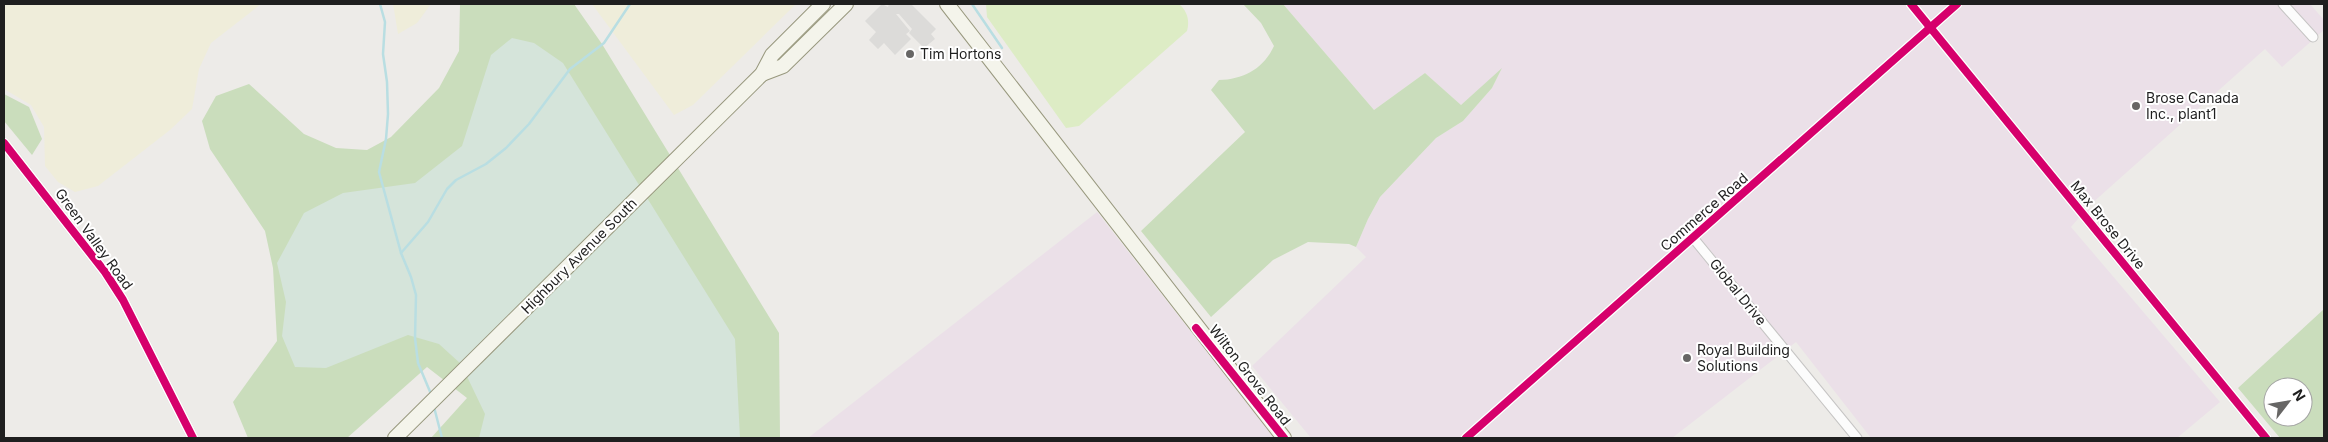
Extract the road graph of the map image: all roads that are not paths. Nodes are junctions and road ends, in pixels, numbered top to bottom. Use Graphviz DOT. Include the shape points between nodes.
graph roads {
  1 [pos="822,4"];
  2 [pos="846,4"];
  3 [pos="947,4"];
  4 [pos="959,4"];
  5 [pos="1912,4"];
  6 [pos="1958,4"];
  7 [pos="2283,4"];
  8 [pos="961,22"];
  9 [pos="1931,28"];
  10 [pos="2313,37"];
  11 [pos="762,74"];
  12 [pos="4,143"];
  13 [pos="1694,239"];
  14 [pos="193,438"];
  15 [pos="395,438"];
  16 [pos="1284,438"];
  17 [pos="1466,438"];
  18 [pos="1857,438"];
  19 [pos="2266,438"];
  1 -- 11 [label="main road, Highbury Avenue South" via="772,55"];
  2 -- 11 [label="main road, Highbury Avenue South" via="783,66"];
  3 -- 8 [label="main road, Wilton Grove Road"];
  4 -- 8 [label="main road"];
  5 -- 9 [label="street, Max Brose Drive"];
  6 -- 9 [label="street, Commerce Road"];
  7 -- 10 [label="street"];
  8 -- 16 [label="main road, Wilton Grove Road"];
  9 -- 13 [label="street, Commerce Road"];
  9 -- 19 [label="street, Max Brose Drive"];
  11 -- 15 [label="main road, Highbury Avenue South"];
  12 -- 14 [label="street, Green Valley Road" via="114,286"];
  13 -- 17 [label="street, Commerce Road"];
  13 -- 18 [label="street, Global Drive"];
}
